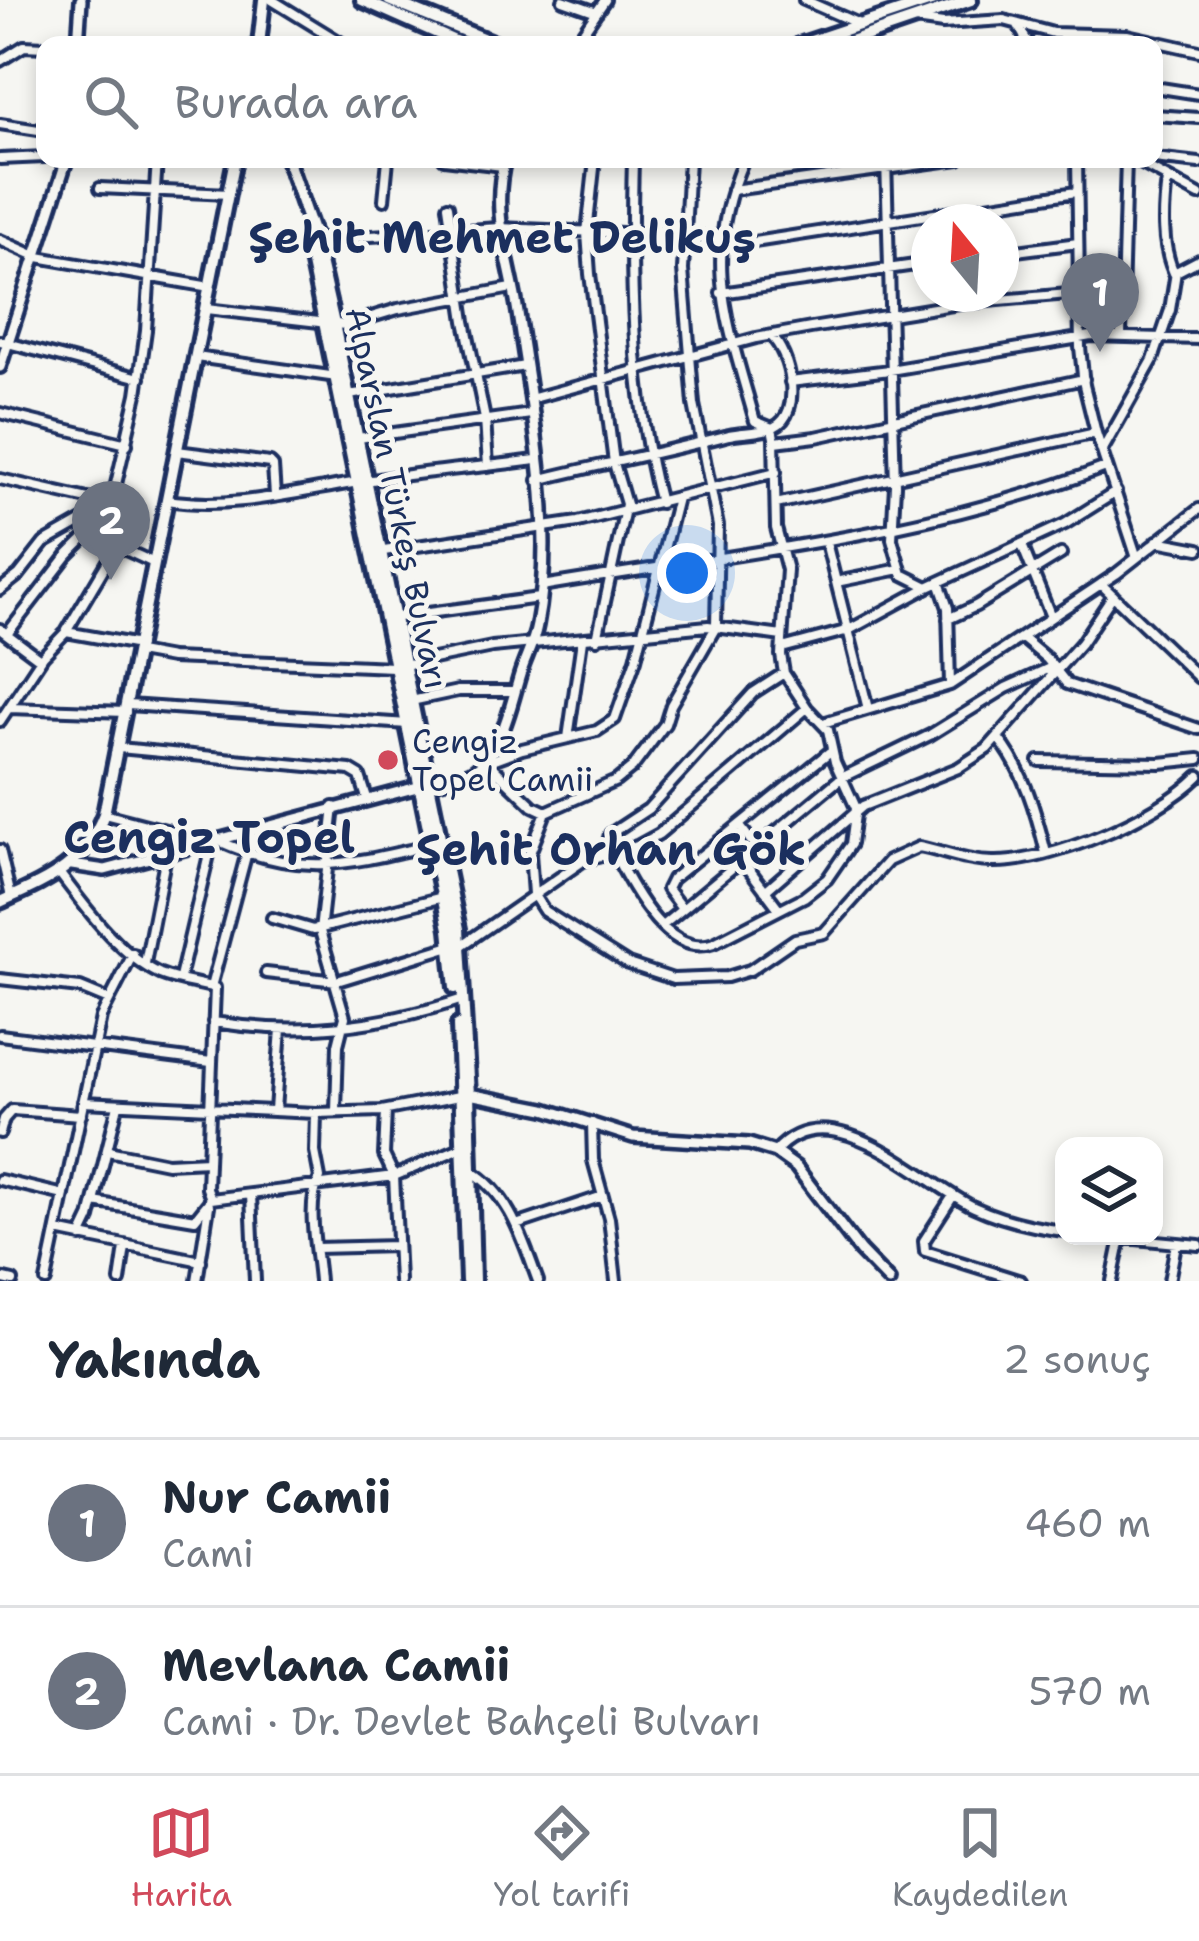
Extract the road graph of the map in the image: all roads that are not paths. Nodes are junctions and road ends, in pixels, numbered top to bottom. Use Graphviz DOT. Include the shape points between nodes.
graph roads {
  1 [pos="80,0"];
  2 [pos="362,0"];
  3 [pos="389,0"];
  4 [pos="563,0"];
  5 [pos="605,0"];
  6 [pos="804,0"];
  7 [pos="934,0"];
  8 [pos="971,0"];
  9 [pos="265,6"];
  10 [pos="597,12"];
  11 [pos="914,20"];
  12 [pos="860,25"];
  13 [pos="1018,25"];
  14 [pos="78,36"];
  15 [pos="260,36"];
  16 [pos="327,36"];
  17 [pos="444,36"];
  18 [pos="477,36"];
  19 [pos="580,36"];
  20 [pos="826,36"];
  21 [pos="873,36"];
  22 [pos="883,36"];
  23 [pos="1024,36"];
  24 [pos="1135,36"];
  25 [pos="1199,41"];
  26 [pos="1163,42"];
  27 [pos="36,47"];
  28 [pos="1199,51"];
  29 [pos="0,61"];
  30 [pos="1163,88"];
  31 [pos="1199,94"];
  32 [pos="1163,116"];
  33 [pos="1199,118"];
  34 [pos="0,124"];
  35 [pos="36,130"];
  36 [pos="36,157"];
  37 [pos="0,159"];
  38 [pos="1163,159"];
  39 [pos="1199,163"];
  40 [pos="64,168"];
  41 [pos="156,168"];
  42 [pos="233,168"];
  43 [pos="286,168"];
  44 [pos="387,168"];
  45 [pos="503,168"];
  46 [pos="594,168"];
  47 [pos="633,168"];
  48 [pos="689,168"];
  49 [pos="741,168"];
  50 [pos="862,168"];
  51 [pos="886,168"];
  52 [pos="1077,168"];
  53 [pos="1130,168"];
  54 [pos="1146,168"];
  55 [pos="1167,180"];
  56 [pos="100,188"];
  57 [pos="155,190"];
  58 [pos="732,190"];
  59 [pos="1077,192"];
  60 [pos="229,194"];
  61 [pos="1199,195"];
  62 [pos="384,200"];
  63 [pos="448,206"];
  64 [pos="887,223"];
  65 [pos="499,228"];
  66 [pos="452,231"];
  67 [pos="587,232"];
  68 [pos="631,234"];
  69 [pos="685,235"];
  70 [pos="0,240"];
  71 [pos="311,240"];
  72 [pos="722,240"];
  73 [pos="1078,243"];
  74 [pos="1019,251"];
  75 [pos="38,257"];
  76 [pos="1199,260"];
  77 [pos="911,266"];
  78 [pos="888,269"];
  79 [pos="1175,274"];
  80 [pos="149,277"];
  81 [pos="210,287"];
  82 [pos="512,288"];
  83 [pos="722,293"];
  84 [pos="1080,293"];
  85 [pos="462,297"];
  86 [pos="206,309"];
  87 [pos="887,317"];
  88 [pos="329,324"];
  89 [pos="1121,335"];
  90 [pos="770,336"];
  91 [pos="1162,336"];
  92 [pos="1199,338"];
  93 [pos="1080,340"];
  94 [pos="3,342"];
  95 [pos="733,345"];
  96 [pos="196,357"];
  97 [pos="690,358"];
  98 [pos="525,366"];
  99 [pos="0,367"];
  100 [pos="890,370"];
  101 [pos="638,372"];
  102 [pos="477,374"];
  103 [pos="140,378"];
  104 [pos="340,378"];
  105 [pos="1084,379"];
  106 [pos="601,381"];
  107 [pos="790,382"];
  108 [pos="349,395"];
  109 [pos="529,399"];
  110 [pos="0,413"];
  111 [pos="531,414"];
  112 [pos="485,419"];
  113 [pos="892,421"];
  114 [pos="772,428"];
  115 [pos="1096,433"];
  116 [pos="357,438"];
  117 [pos="703,442"];
  118 [pos="775,442"];
  119 [pos="127,445"];
  120 [pos="177,451"];
  121 [pos="1102,453"];
  122 [pos="648,456"];
  123 [pos="536,460"];
  124 [pos="614,463"];
  125 [pos="488,466"];
  126 [pos="1106,466"];
  127 [pos="776,472"];
  128 [pos="0,478"];
  129 [pos="894,479"];
  130 [pos="538,480"];
  131 [pos="360,482"];
  132 [pos="711,487"];
  133 [pos="1116,492"];
  134 [pos="275,496"];
  135 [pos="677,498"];
  136 [pos="167,500"];
  137 [pos="660,503"];
  138 [pos="776,504"];
  139 [pos="112,505"];
  140 [pos="1199,508"];
  141 [pos="623,512"];
  142 [pos="106,519"];
  143 [pos="894,527"];
  144 [pos="543,529"];
  145 [pos="1155,540"];
  146 [pos="826,542"];
  147 [pos="1022,545"];
  148 [pos="117,546"];
  149 [pos="779,548"];
  150 [pos="1199,549"];
  151 [pos="374,552"];
  152 [pos="1061,554"];
  153 [pos="1137,556"];
  154 [pos="716,557"];
  155 [pos="155,563"];
  156 [pos="660,568"];
  157 [pos="900,568"];
  158 [pos="1032,573"];
  159 [pos="612,575"];
  160 [pos="836,582"];
  161 [pos="939,582"];
  162 [pos="1100,584"];
  163 [pos="928,587"];
  164 [pos="0,590"];
  165 [pos="540,592"];
  166 [pos="1113,595"];
  167 [pos="1052,617"];
  168 [pos="389,619"];
  169 [pos="947,619"];
  170 [pos="716,627"];
  171 [pos="849,630"];
  172 [pos="3,632"];
  173 [pos="66,632"];
  174 [pos="642,633"];
  175 [pos="782,636"];
  176 [pos="1022,638"];
  177 [pos="596,639"];
  178 [pos="582,640"];
  179 [pos="531,644"];
  180 [pos="782,648"];
  181 [pos="139,649"];
  182 [pos="40,659"];
  183 [pos="399,667"];
  184 [pos="1054,670"];
  185 [pos="784,673"];
  186 [pos="1199,677"];
  187 [pos="950,685"];
  188 [pos="515,691"];
  189 [pos="411,701"];
  190 [pos="8,708"];
  191 [pos="127,708"];
  192 [pos="806,708"];
  193 [pos="868,709"];
  194 [pos="0,721"];
  195 [pos="823,723"];
  196 [pos="411,725"];
  197 [pos="1199,729"];
  198 [pos="568,738"];
  199 [pos="998,738"];
  200 [pos="119,748"];
  201 [pos="832,750"];
  202 [pos="1199,759"];
  203 [pos="1039,761"];
  204 [pos="487,762"];
  205 [pos="1199,776"];
  206 [pos="841,778"];
  207 [pos="424,782"];
  208 [pos="367,798"];
  209 [pos="334,807"];
  210 [pos="546,812"];
  211 [pos="104,814"];
  212 [pos="855,817"];
  213 [pos="739,825"];
  214 [pos="215,842"];
  215 [pos="431,845"];
  216 [pos="757,849"];
  217 [pos="0,850"];
  218 [pos="248,852"];
  219 [pos="614,853"];
  220 [pos="1046,853"];
  221 [pos="166,855"];
  222 [pos="743,861"];
  223 [pos="72,865"];
  224 [pos="327,867"];
  225 [pos="60,874"];
  226 [pos="765,891"];
  227 [pos="533,894"];
  228 [pos="443,897"];
  229 [pos="5,899"];
  230 [pos="682,909"];
  231 [pos="779,909"];
  232 [pos="272,918"];
  233 [pos="321,925"];
  234 [pos="662,926"];
  235 [pos="456,946"];
  236 [pos="133,954"];
  237 [pos="145,963"];
  238 [pos="266,973"];
  239 [pos="180,978"];
  240 [pos="0,979"];
  241 [pos="337,981"];
  242 [pos="211,987"];
  243 [pos="109,1000"];
  244 [pos="459,1000"];
  245 [pos="213,1022"];
  246 [pos="281,1029"];
  247 [pos="342,1029"];
  248 [pos="0,1035"];
  249 [pos="92,1050"];
  250 [pos="211,1062"];
  251 [pos="465,1095"];
  252 [pos="83,1102"];
  253 [pos="118,1105"];
  254 [pos="211,1108"];
  255 [pos="275,1110"];
  256 [pos="386,1111"];
  257 [pos="316,1112"];
  258 [pos="336,1112"];
  259 [pos="81,1115"];
  260 [pos="592,1123"];
  261 [pos="0,1133"];
  262 [pos="467,1145"];
  263 [pos="108,1151"];
  264 [pos="775,1152"];
  265 [pos="208,1161"];
  266 [pos="472,1171"];
  267 [pos="394,1176"];
  268 [pos="0,1180"];
  269 [pos="315,1184"];
  270 [pos="64,1195"];
  271 [pos="251,1195"];
  272 [pos="603,1196"];
  273 [pos="953,1196"];
  274 [pos="210,1201"];
  275 [pos="94,1202"];
  276 [pos="516,1226"];
  277 [pos="1055,1230"];
  278 [pos="57,1231"];
  279 [pos="81,1237"];
  280 [pos="1163,1243"];
  281 [pos="1176,1244"];
  282 [pos="1120,1245"];
  283 [pos="1199,1245"];
  284 [pos="397,1246"];
  285 [pos="125,1247"];
  286 [pos="316,1248"];
  287 [pos="201,1261"];
  288 [pos="0,1278"];
  289 [pos="13,1281"];
  290 [pos="46,1281"];
  291 [pos="120,1281"];
  292 [pos="196,1281"];
  293 [pos="254,1281"];
  294 [pos="319,1281"];
  295 [pos="399,1281"];
  296 [pos="471,1281"];
  297 [pos="538,1281"];
  298 [pos="616,1281"];
  299 [pos="889,1281"];
  300 [pos="1022,1281"];
  301 [pos="1112,1281"];
  302 [pos="1169,1281"];
  1 -- 14 [label="street"];
  2 -- 17 [label="main road"];
  3 -- 18 [label="main road"];
  4 -- 10 [label="street"];
  5 -- 10 [label="street"];
  6 -- 12 [label="street"];
  7 -- 12 [label="main road"];
  8 -- 11 [label="main road"];
  9 -- 15 [label="main road"];
  9 -- 16 [label="street"];
  10 -- 19 [label="street"];
  11 -- 13 [label="street"];
  11 -- 22 [label="main road"];
  12 -- 20 [label="main road"];
  12 -- 21 [label="street"];
  13 -- 23 [label="street"];
  13 -- 24 [label="street"];
  25 -- 28 [label="street"];
  26 -- 28 [label="street"];
  27 -- 29 [label="street"];
  30 -- 31 [label="street"];
  32 -- 33 [label="street"];
  34 -- 35 [label="street"];
  36 -- 37 [label="street"];
  38 -- 39 [label="street"];
  40 -- 75 [label="street"];
  41 -- 57 [label="street"];
  42 -- 60 [label="main road"];
  43 -- 71 [label="main road, Alparslan Türkeş Bulvarı"];
  44 -- 62 [label="street"];
  45 -- 65 [label="street"];
  46 -- 67 [label="street"];
  47 -- 68 [label="street"];
  48 -- 69 [label="street"];
  49 -- 58 [label="street"];
  50 -- 58 [label="street"];
  51 -- 64 [label="street"];
  52 -- 59 [label="street"];
  53 -- 89 [label="street"];
  54 -- 55 [label="street"];
  55 -- 61 [label="street"];
  55 -- 79 [label="street" via="1163,209"];
  56 -- 57 [label="street"];
  57 -- 60 [label="street"];
  57 -- 80 [label="street"];
  58 -- 72 [label="street"];
  59 -- 64 [label="street"];
  59 -- 73 [label="street"];
  60 -- 81 [label="main road"];
  63 -- 66 [label="street"];
  64 -- 72 [label="street"];
  64 -- 78 [label="street"];
  65 -- 66 [label="street"];
  65 -- 67 [label="street"];
  65 -- 82 [label="street"];
  66 -- 71 [label="street"];
  66 -- 85 [label="street"];
  67 -- 68 [label="street"];
  67 -- 106 [label="street"];
  68 -- 69 [label="street"];
  68 -- 101 [label="street"];
  69 -- 72 [label="street"];
  69 -- 97 [label="street"];
  70 -- 75 [label="street"];
  71 -- 88 [label="main road, Alparslan Türkeş Bulvarı"];
  72 -- 83 [label="street"];
  73 -- 74 [label="street"];
  73 -- 84 [label="street"];
  75 -- 80 [label="street"];
  75 -- 94 [label="street"];
  76 -- 79 [label="street"];
  77 -- 78 [label="street"];
  78 -- 83 [label="street"];
  78 -- 87 [label="street"];
  79 -- 91 [label="street"];
  80 -- 81 [label="street"];
  80 -- 103 [label="street"];
  81 -- 86 [label="main road"];
  82 -- 85 [label="street"];
  82 -- 98 [label="street"];
  83 -- 95 [label="street"];
  84 -- 87 [label="street"];
  84 -- 93 [label="street"];
  85 -- 88 [label="street"];
  85 -- 102 [label="street"];
  86 -- 88 [label="street"];
  86 -- 96 [label="main road"];
  87 -- 90 [label="street"];
  87 -- 100 [label="street"];
  88 -- 104 [label="main road, Alparslan Türkeş Bulvarı"];
  89 -- 91 [label="street"];
  89 -- 93 [label="street"];
  90 -- 95 [label="street"];
  90 -- 107 [label="street" via="787,354"];
  91 -- 92 [label="street"];
  91 -- 121 [label="street"];
  93 -- 100 [label="street"];
  93 -- 105 [label="street"];
  94 -- 99 [label="street"];
  94 -- 103 [label="street"];
  95 -- 97 [label="street"];
  95 -- 114 [label="street" via="754,421"];
  96 -- 104 [label="street"];
  96 -- 120 [label="main road"];
  97 -- 101 [label="street"];
  97 -- 117 [label="street"];
  98 -- 102 [label="street"];
  98 -- 109 [label="street"];
  100 -- 107 [label="street"];
  100 -- 113 [label="street"];
  101 -- 106 [label="street"];
  101 -- 122 [label="street"];
  102 -- 108 [label="street"];
  102 -- 112 [label="street"];
  103 -- 119 [label="street"];
  104 -- 108 [label="main road, Alparslan Türkeş Bulvarı"];
  104 -- 131 [label="main road, Alparslan Türkeş Bulvarı"];
  105 -- 113 [label="street"];
  105 -- 115 [label="street"];
  106 -- 109 [label="street"];
  106 -- 124 [label="street"];
  107 -- 114 [label="street" via="788,409"];
  108 -- 116 [label="main road, Alparslan Türkeş Bulvarı"];
  109 -- 111 [label="street"];
  110 -- 119 [label="street"];
  111 -- 112 [label="street"];
  111 -- 123 [label="street"];
  112 -- 116 [label="street"];
  112 -- 125 [label="street"];
  113 -- 118 [label="street"];
  113 -- 129 [label="street"];
  114 -- 117 [label="street"];
  114 -- 118 [label="street"];
  115 -- 121 [label="street"];
  115 -- 129 [label="street"];
  116 -- 131 [label="main road, Alparslan Türkeş Bulvarı"];
  117 -- 122 [label="street"];
  117 -- 132 [label="street"];
  118 -- 127 [label="street"];
  119 -- 139 [label="street"];
  120 -- 134 [label="street" via="270,464"];
  120 -- 136 [label="main road"];
  121 -- 126 [label="street"];
  122 -- 124 [label="street"];
  122 -- 137 [label="street"];
  123 -- 125 [label="street"];
  123 -- 130 [label="street"];
  124 -- 130 [label="street"];
  124 -- 141 [label="street"];
  125 -- 131 [label="street"];
  126 -- 133 [label="street"];
  126 -- 143 [label="street" via="951,517"];
  127 -- 132 [label="street"];
  127 -- 138 [label="street"];
  128 -- 139 [label="street"];
  129 -- 138 [label="street"];
  129 -- 143 [label="street"];
  130 -- 144 [label="street"];
  131 -- 134 [label="street"];
  131 -- 151 [label="main road, Alparslan Türkeş Bulvarı"];
  132 -- 135 [label="street"];
  132 -- 154 [label="street"];
  133 -- 147 [label="street"];
  133 -- 153 [label="street"];
  134 -- 136 [label="street"];
  135 -- 137 [label="street"];
  135 -- 156 [label="street"];
  136 -- 155 [label="main road"];
  137 -- 141 [label="street"];
  138 -- 149 [label="street"];
  139 -- 142 [label="street"];
  139 -- 164 [label="street" via="44,543"];
  140 -- 145 [label="street"];
  141 -- 144 [label="street"];
  141 -- 159 [label="street"];
  142 -- 148 [label="street"];
  142 -- 172 [label="street"];
  143 -- 146 [label="street"];
  143 -- 157 [label="street"];
  144 -- 151 [label="street"];
  144 -- 165 [label="street"];
  145 -- 150 [label="street"];
  145 -- 153 [label="street"];
  146 -- 149 [label="street"];
  146 -- 160 [label="street"];
  147 -- 158 [label="street"];
  147 -- 161 [label="street"];
  148 -- 155 [label="street"];
  148 -- 173 [label="street"];
  149 -- 154 [label="street"];
  149 -- 175 [label="street" via="787,570"];
  151 -- 168 [label="main road, Alparslan Türkeş Bulvarı"];
  152 -- 158 [label="street"];
  153 -- 162 [label="street"];
  154 -- 156 [label="street"];
  154 -- 170 [label="street"];
  155 -- 181 [label="main road"];
  156 -- 159 [label="street"];
  156 -- 174 [label="street"];
  157 -- 160 [label="street"];
  157 -- 163 [label="street"];
  158 -- 167 [label="street"];
  158 -- 169 [label="street"];
  159 -- 165 [label="street"];
  159 -- 177 [label="street"];
  160 -- 171 [label="street"];
  161 -- 163 [label="street"];
  161 -- 169 [label="street"];
  162 -- 166 [label="street"];
  162 -- 167 [label="street"];
  163 -- 171 [label="street"];
  165 -- 168 [label="street"];
  165 -- 179 [label="street"];
  166 -- 184 [label="street"];
  166 -- 186 [label="street"];
  167 -- 176 [label="street"];
  168 -- 183 [label="main road, Alparslan Türkeş Bulvarı"];
  169 -- 187 [label="street"];
  170 -- 174 [label="street"];
  170 -- 175 [label="street"];
  170 -- 210 [label="street" via="632,768"];
  171 -- 180 [label="street"];
  171 -- 193 [label="street"];
  172 -- 182 [label="street"];
  173 -- 181 [label="street"];
  173 -- 182 [label="street"];
  174 -- 177 [label="street"];
  174 -- 198 [label="street" via="615,719"];
  175 -- 180 [label="street"];
  176 -- 184 [label="street"];
  176 -- 187 [label="street"];
  177 -- 178 [label="street"];
  178 -- 179 [label="street"];
  178 -- 198 [label="street"];
  179 -- 183 [label="street"];
  179 -- 188 [label="street"];
  180 -- 185 [label="street"];
  181 -- 183 [label="street" via="171,658"];
  181 -- 191 [label="main road"];
  182 -- 190 [label="street"];
  183 -- 189 [label="main road, Alparslan Türkeş Bulvarı"];
  183 -- 196 [label="main road, Alparslan Türkeş Bulvarı"];
  184 -- 197 [label="street" via="1092,695"];
  184 -- 199 [label="street"];
  184 -- 206 [label="street"];
  185 -- 192 [label="street"];
  185 -- 219 [label="street" via="752,693 648,809 610,834"];
  187 -- 193 [label="street"];
  188 -- 189 [label="street"];
  188 -- 204 [label="street"];
  189 -- 196 [label="main road, Alparslan Türkeş Bulvarı"];
  190 -- 191 [label="street"];
  190 -- 194 [label="street"];
  191 -- 196 [label="street"];
  191 -- 200 [label="main road"];
  192 -- 195 [label="street"];
  192 -- 219 [label="street" via="659,834"];
  193 -- 195 [label="street"];
  195 -- 201 [label="street"];
  196 -- 207 [label="main road, Alparslan Türkeş Bulvarı"];
  198 -- 204 [label="street"];
  199 -- 212 [label="street" via="958,768 863,806"];
  199 -- 220 [label="street" via="1024,779"];
  200 -- 208 [label="street" via="350,770"];
  200 -- 211 [label="main road"];
  201 -- 206 [label="street"];
  201 -- 213 [label="street"];
  202 -- 203 [label="street"];
  204 -- 207 [label="street"];
  204 -- 210 [label="street"];
  205 -- 220 [label="street" via="1149,812"];
  206 -- 212 [label="street"];
  206 -- 216 [label="street"];
  207 -- 208 [label="street"];
  207 -- 215 [label="main road, Alparslan Türkeş Bulvarı"];
  207 -- 235 [label="main road, Alparslan Türkeş Bulvarı"];
  208 -- 209 [label="street"];
  209 -- 214 [label="street"];
  209 -- 224 [label="street"];
  210 -- 227 [label="street" via="530,853"];
  211 -- 214 [label="street"];
  211 -- 223 [label="main road"];
  212 -- 226 [label="street"];
  212 -- 231 [label="street" via="840,863"];
  213 -- 216 [label="street"];
  213 -- 230 [label="street" via="672,879 667,889"];
  214 -- 218 [label="street"];
  214 -- 221 [label="street"];
  214 -- 239 [label="street"];
  215 -- 224 [label="street"];
  215 -- 228 [label="main road, Alparslan Türkeş Bulvarı"];
  216 -- 222 [label="street"];
  217 -- 229 [label="street"];
  218 -- 224 [label="street"];
  218 -- 242 [label="street"];
  219 -- 227 [label="street" via="583,860"];
  219 -- 234 [label="street"];
  220 -- 227 [label="street" via="998,862 919,847 888,861 824,932 794,939 750,970 692,980 628,964 566,928"];
  221 -- 223 [label="street" via="105,870"];
  221 -- 237 [label="street"];
  222 -- 226 [label="street"];
  222 -- 230 [label="street"];
  223 -- 225 [label="main road"];
  224 -- 233 [label="street"];
  225 -- 229 [label="main road"];
  225 -- 236 [label="street"];
  226 -- 231 [label="street"];
  227 -- 235 [label="street"];
  228 -- 233 [label="street"];
  228 -- 235 [label="main road, Alparslan Türkeş Bulvarı"];
  230 -- 234 [label="street"];
  231 -- 234 [label="street" via="701,948"];
  232 -- 233 [label="street"];
  233 -- 241 [label="street"];
  235 -- 241 [label="street"];
  235 -- 244 [label="main road, Alparslan Türkeş Bulvarı"];
  236 -- 237 [label="street"];
  236 -- 243 [label="street"];
  237 -- 239 [label="street"];
  238 -- 241 [label="street"];
  239 -- 242 [label="street"];
  240 -- 243 [label="street" via="80,988"];
  241 -- 247 [label="street"];
  242 -- 245 [label="street"];
  243 -- 249 [label="street"];
  244 -- 247 [label="street"];
  244 -- 251 [label="main road, Alparslan Türkeş Bulvarı"];
  245 -- 246 [label="street"];
  245 -- 250 [label="street"];
  246 -- 247 [label="street"];
  246 -- 255 [label="street"];
  247 -- 258 [label="street"];
  248 -- 249 [label="street"];
  249 -- 250 [label="street"];
  249 -- 252 [label="street"];
  250 -- 254 [label="street"];
  251 -- 256 [label="street"];
  251 -- 260 [label="street"];
  251 -- 262 [label="main road, Alparslan Türkeş Bulvarı"];
  252 -- 253 [label="street"];
  252 -- 259 [label="street"];
  253 -- 254 [label="street"];
  253 -- 263 [label="street"];
  254 -- 255 [label="street"];
  254 -- 265 [label="street"];
  255 -- 257 [label="street"];
  256 -- 258 [label="street"];
  256 -- 267 [label="street" via="384,1155"];
  257 -- 258 [label="street"];
  257 -- 269 [label="street"];
  259 -- 261 [label="street" via="13,1110"];
  259 -- 270 [label="street"];
  260 -- 264 [label="street" via="633,1137"];
  260 -- 272 [label="street"];
  262 -- 266 [label="main road, Alparslan Türkeş Bulvarı"];
  262 -- 267 [label="street"];
  262 -- 296 [label="main road, Alparslan Türkeş Bulvarı"];
  263 -- 265 [label="street" via="167,1163"];
  263 -- 275 [label="street"];
  264 -- 273 [label="street" via="812,1132 849,1137 884,1149"];
  264 -- 299 [label="street"];
  265 -- 274 [label="street"];
  266 -- 276 [label="street" via="488,1181"];
  266 -- 296 [label="main road, Alparslan Türkeş Bulvarı"];
  267 -- 269 [label="street"];
  267 -- 284 [label="street"];
  268 -- 270 [label="street"];
  269 -- 271 [label="street"];
  269 -- 286 [label="street"];
  270 -- 278 [label="street"];
  271 -- 274 [label="street"];
  271 -- 293 [label="street"];
  272 -- 276 [label="street"];
  272 -- 298 [label="street"];
  273 -- 277 [label="street"];
  273 -- 300 [label="street" via="925,1251"];
  274 -- 275 [label="street" via="195,1219"];
  274 -- 287 [label="street"];
  275 -- 279 [label="street"];
  276 -- 297 [label="street"];
  278 -- 279 [label="street"];
  278 -- 290 [label="street"];
  279 -- 285 [label="street"];
  280 -- 281 [label="street"];
  281 -- 283 [label="street"];
  281 -- 302 [label="street"];
  282 -- 301 [label="street"];
  284 -- 286 [label="street"];
  284 -- 295 [label="street"];
  285 -- 287 [label="street"];
  285 -- 291 [label="street"];
  286 -- 294 [label="street"];
  287 -- 292 [label="street"];
  288 -- 289 [label="street"];
}
